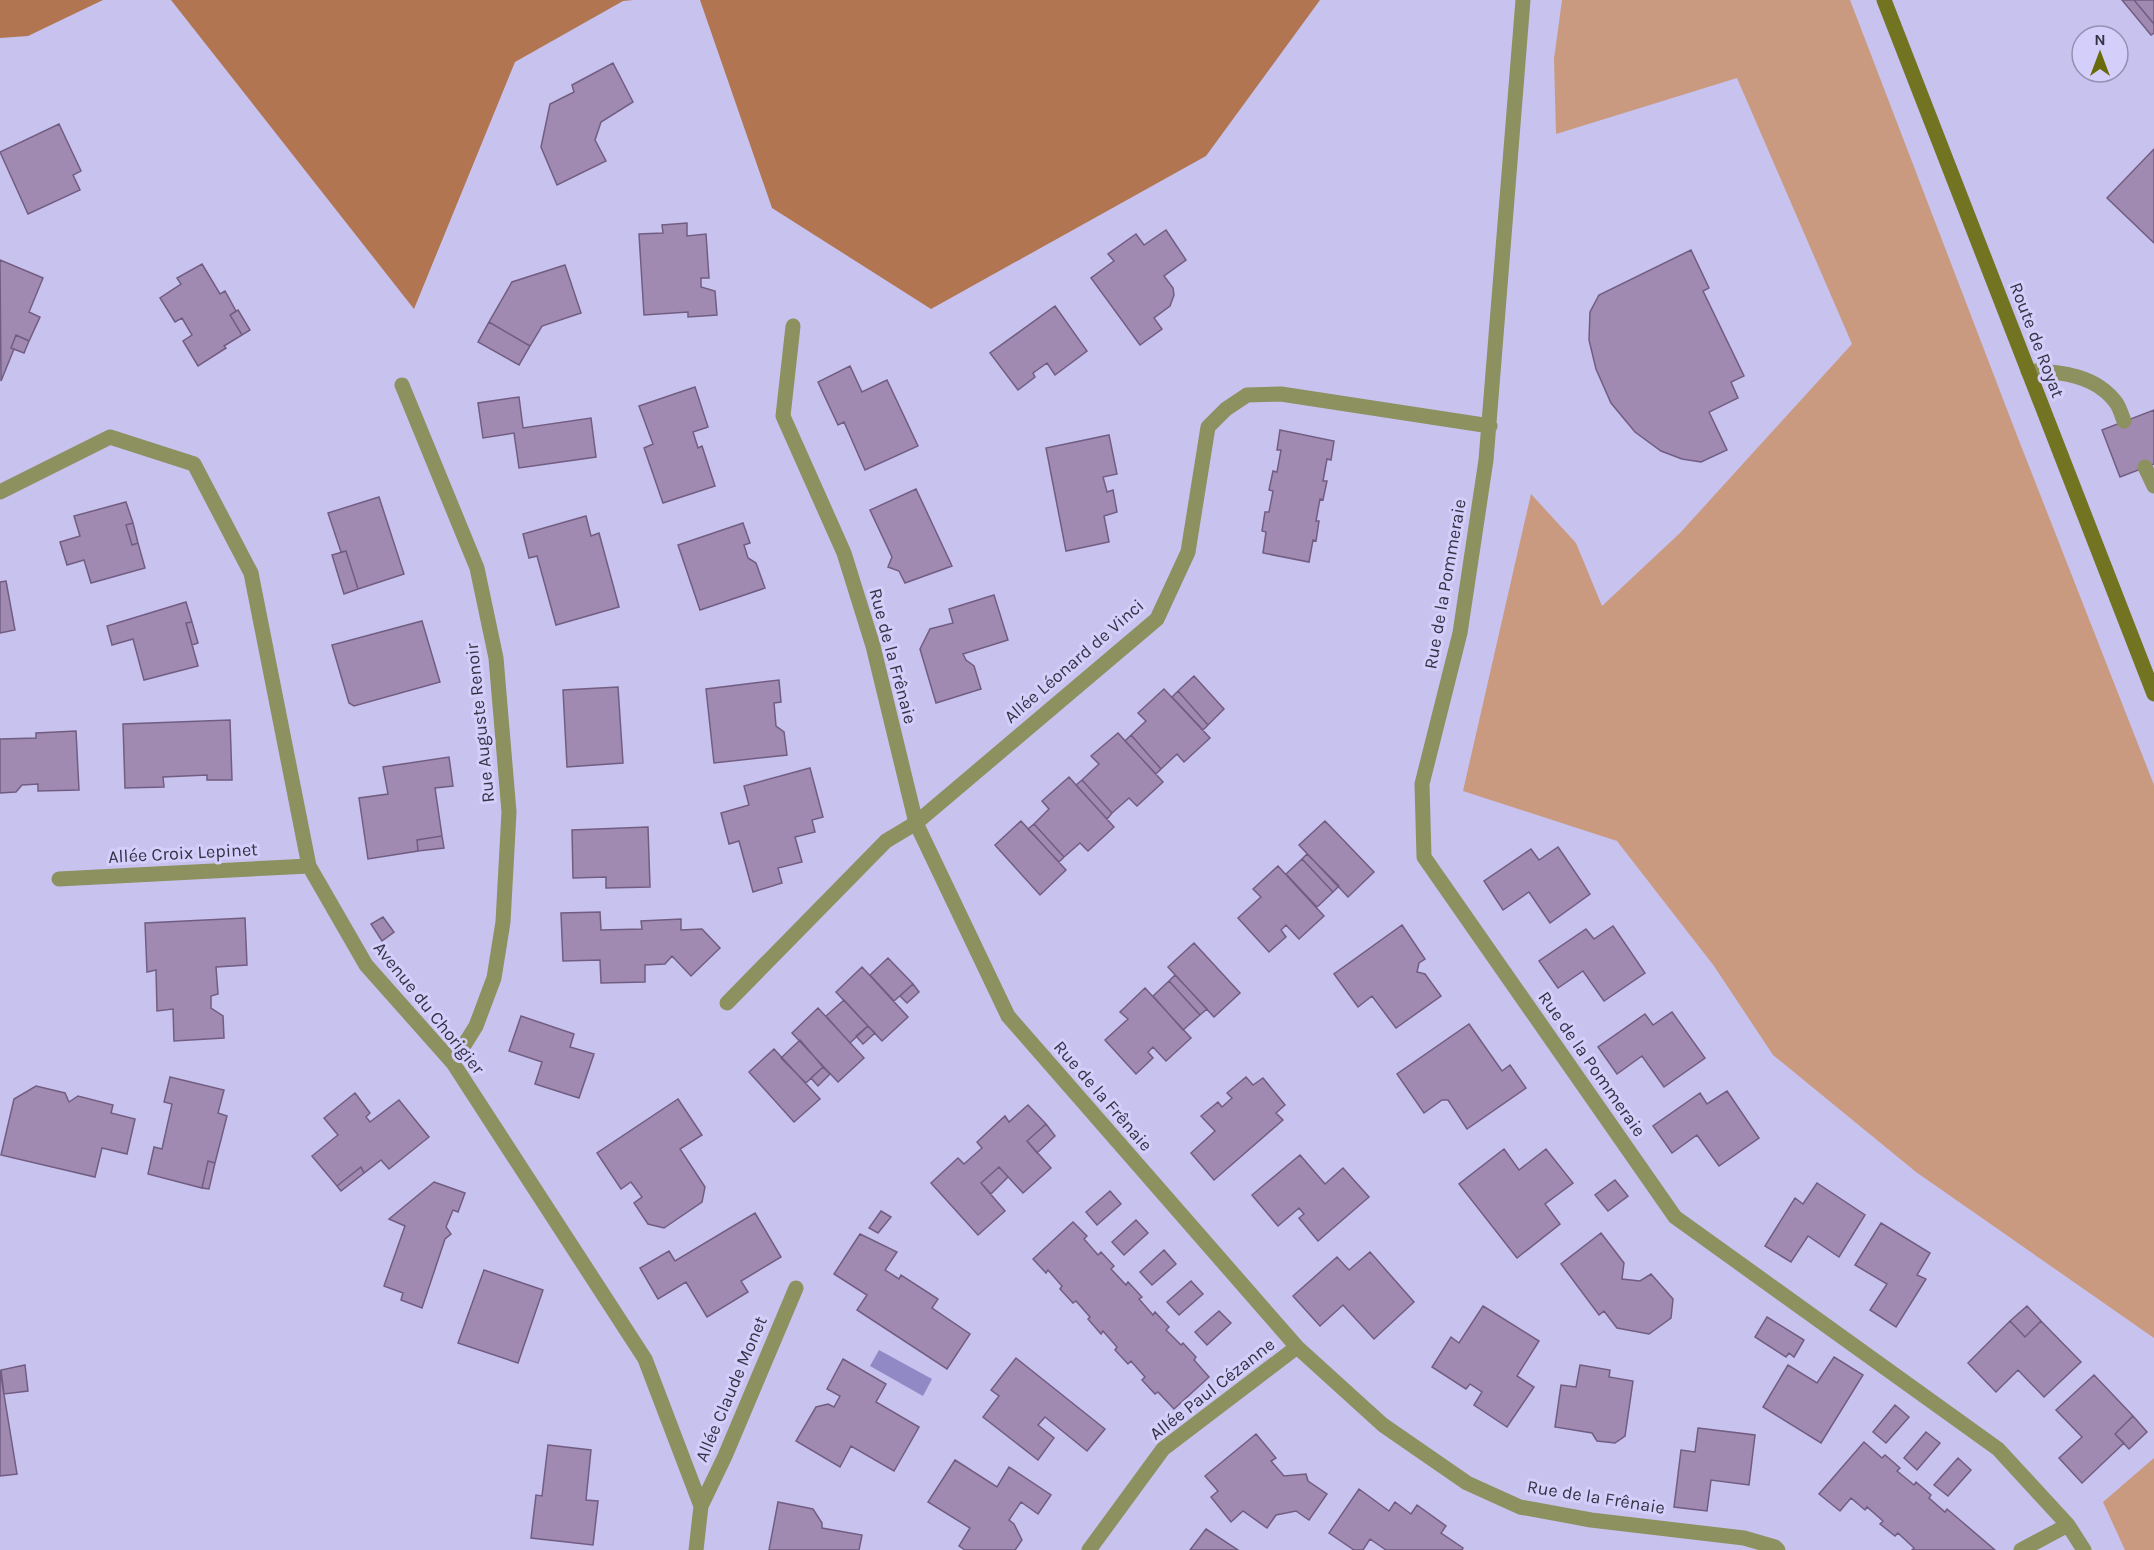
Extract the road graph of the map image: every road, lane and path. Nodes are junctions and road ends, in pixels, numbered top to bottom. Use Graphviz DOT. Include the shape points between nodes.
graph roads {
  1 [pos="1523,0"];
  2 [pos="1884,0"];
  3 [pos="792,326"];
  4 [pos="2028,370"];
  5 [pos="402,385"];
  6 [pos="2124,422"];
  7 [pos="1490,426"];
  8 [pos="2145,467"];
  9 [pos="2154,486"];
  10 [pos="0,492"];
  11 [pos="2154,694"];
  12 [pos="916,823"];
  13 [pos="309,866"];
  14 [pos="59,879"];
  15 [pos="727,1003"];
  16 [pos="453,1062"];
  17 [pos="796,1288"];
  18 [pos="1297,1347"];
  19 [pos="701,1506"];
  20 [pos="2068,1524"];
  21 [pos="696,1550"];
  22 [pos="1089,1550"];
  23 [pos="1778,1550"];
  24 [pos="2021,1550"];
  25 [pos="2084,1550"];
  1 -- 7 [label="street, Rue de la Pommeraie"];
  2 -- 4 [label="main road, Route de Royat"];
  3 -- 12 [label="street, Rue de la Frênaie" via="783,416 844,553 873,646"];
  4 -- 6 [label="street" via="2060,373 2095,384 2116,404"];
  4 -- 11 [label="main road, Route de Royat"];
  5 -- 16 [label="street, Rue Auguste Renoir" via="477,568 496,658 509,812 503,922 494,978 476,1026"];
  7 -- 12 [label="street, Allée Léonard de Vinci" via="1281,394 1247,395 1226,409 1208,427 1188,552 1157,619"];
  7 -- 20 [label="street, Rue de la Pommeraie" via="1460,633 1422,784 1424,857 1675,1217 1998,1449"];
  8 -- 9 [label="street"];
  10 -- 13 [label="street, Avenue du Chorigier" via="110,437 194,464 251,573"];
  12 -- 15 [label="street, Allée Léonard de Vinci" via="886,842"];
  12 -- 18 [label="street, Rue de la Frênaie" via="1008,1016"];
  13 -- 14 [label="street, Allée Croix Lepinet"];
  13 -- 16 [label="street, Avenue du Chorigier" via="366,965"];
  16 -- 19 [label="street, Avenue du Chorigier" via="645,1359"];
  17 -- 19 [label="street, Allée Claude Monet"];
  18 -- 22 [label="street, Allée Paul Cézanne" via="1163,1449"];
  18 -- 23 [label="street, Rue de la Frênaie" via="1383,1425 1467,1482 1520,1507 1591,1520 1744,1538"];
  19 -- 21 [label="street"];
  20 -- 24 [label="street"];
  20 -- 25 [label="street, Rue de la Pommeraie"];
}
